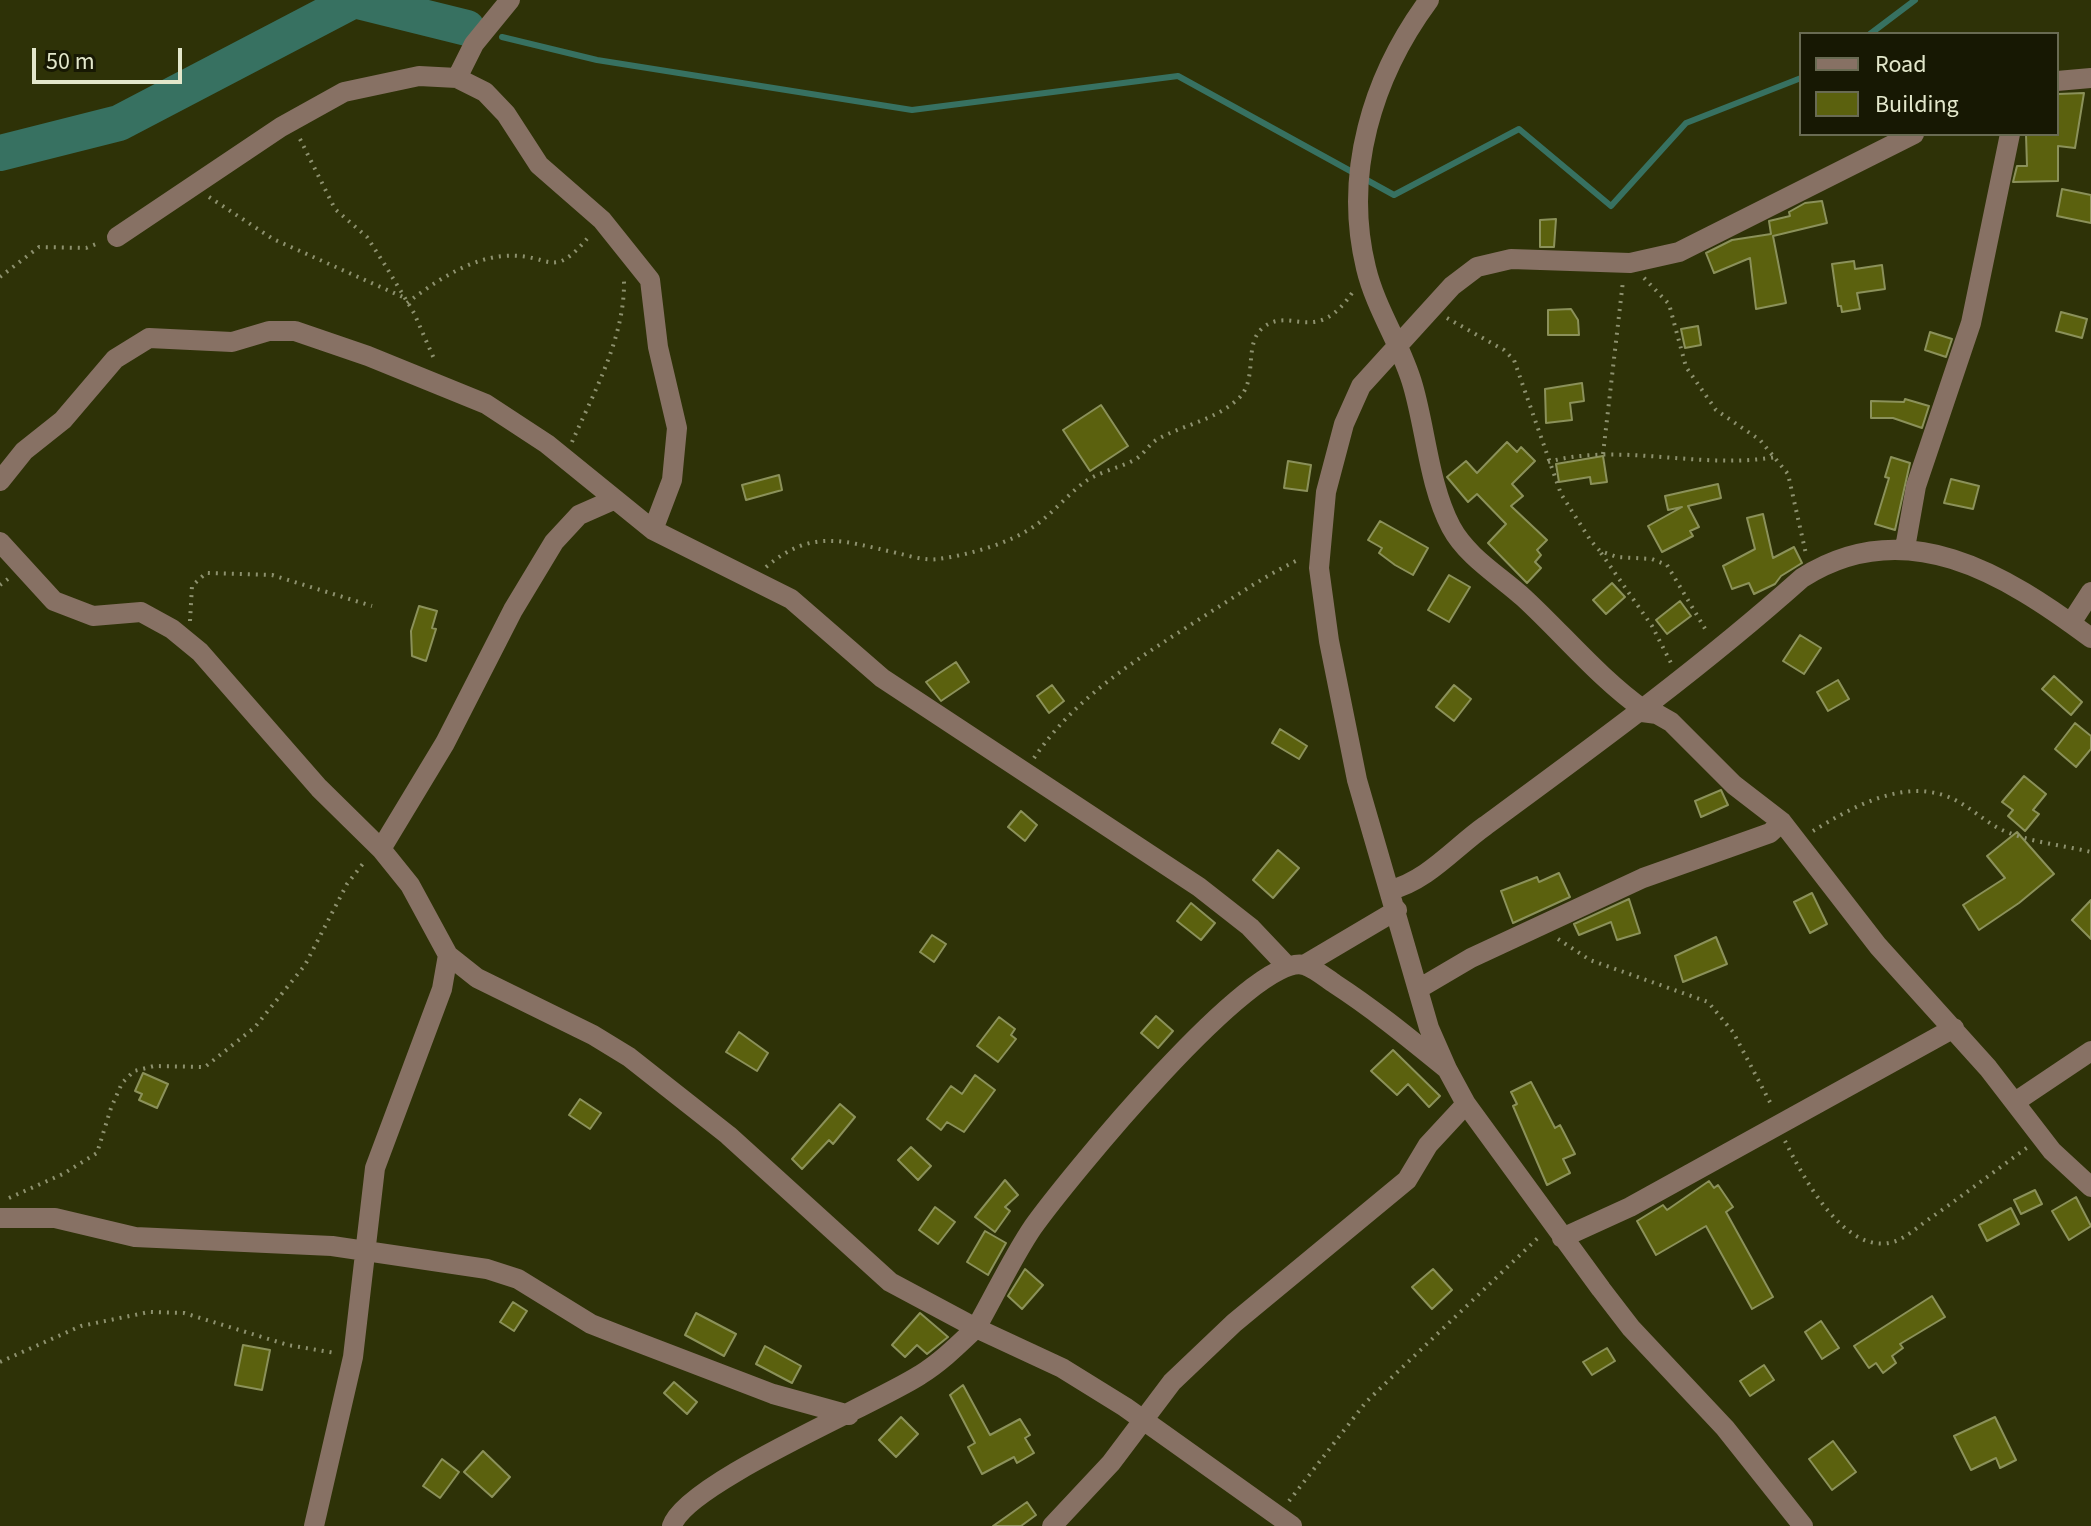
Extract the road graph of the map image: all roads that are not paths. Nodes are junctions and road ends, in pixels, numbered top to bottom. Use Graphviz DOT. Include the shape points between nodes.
graph roads {
  1 [pos="510,0"];
  2 [pos="1429,0"];
  3 [pos="457,78"];
  4 [pos="2091,78"];
  5 [pos="2059,81"];
  6 [pos="1910,136"];
  7 [pos="2010,136"];
  8 [pos="117,237"];
  9 [pos="1395,344"];
  10 [pos="0,481"];
  11 [pos="613,500"];
  12 [pos="653,530"];
  13 [pos="0,542"];
  14 [pos="1905,548"];
  15 [pos="2091,592"];
  16 [pos="2071,623"];
  17 [pos="2091,638"];
  18 [pos="1643,711"];
  19 [pos="1782,822"];
  20 [pos="381,849"];
  21 [pos="1390,890"];
  22 [pos="1397,910"];
  23 [pos="448,955"];
  24 [pos="1295,965"];
  25 [pos="1420,988"];
  26 [pos="1954,1028"];
  27 [pos="2091,1051"];
  28 [pos="1447,1069"];
  29 [pos="2015,1102"];
  30 [pos="1466,1104"];
  31 [pos="2091,1187"];
  32 [pos="1,1209"];
  33 [pos="1557,1231"];
  34 [pos="364,1250"];
  35 [pos="976,1328"];
  36 [pos="849,1415"];
  37 [pos="1143,1420"];
  38 [pos="1285,1521"];
  39 [pos="314,1526"];
  40 [pos="672,1526"];
  41 [pos="1052,1526"];
  42 [pos="1803,1526"];
  1 -- 3 [label="street" via="474,44"];
  2 -- 9 [label="street" via="1384,78 1364,135 1359,195 1366,269"];
  3 -- 8 [label="street" via="419,76 344,92 290,121"];
  3 -- 12 [label="street" via="485,92 539,165 602,220 650,280 658,347 677,428 672,480"];
  4 -- 5 [label="street"];
  6 -- 9 [label="street" via="1679,252 1627,263 1532,258 1477,267"];
  7 -- 14 [label="street" via="1971,323 1916,486"];
  9 -- 18 [label="street" via="1412,383 1446,513 1465,547"];
  9 -- 21 [label="street" via="1361,386 1344,424 1326,492 1319,568 1357,780"];
  10 -- 11 [label="street" via="24,451 71,412 115,359 149,338 232,342 269,331 295,331 445,386 496,411"];
  11 -- 12 [label="street"];
  11 -- 20 [label="street" via="579,515 554,542"];
  12 -- 24 [label="street" via="791,599 882,678 1150,851"];
  13 -- 20 [label="street" via="54,601 93,616 141,612 180,635"];
  14 -- 16 [label="street" via="2002,578"];
  14 -- 18 [label="street" via="1846,557 1812,572"];
  15 -- 16 [label="street"];
  16 -- 17 [label="street"];
  18 -- 19 [label="street" via="1671,722 1734,785"];
  18 -- 21 [label="street" via="1423,876"];
  19 -- 25 [label="street" via="1770,833 1670,867 1539,926"];
  19 -- 26 [label="street" via="1878,946"];
  20 -- 23 [label="street" via="410,885"];
  21 -- 22 [label="street"];
  22 -- 24 [label="street"];
  22 -- 25 [label="street"];
  23 -- 34 [label="street" via="442,989 375,1168"];
  23 -- 35 [label="street" via="477,978 629,1057 728,1135 890,1282"];
  24 -- 28 [label="street" via="1377,1011"];
  24 -- 35 [label="street" via="1261,980 1186,1047 1090,1156 1033,1228"];
  25 -- 28 [label="street" via="1429,1028"];
  26 -- 29 [label="street"];
  26 -- 33 [label="street" via="1630,1207"];
  27 -- 29 [label="street"];
  28 -- 30 [label="street"];
  29 -- 31 [label="street" via="2041,1138"];
  30 -- 33 [label="street"];
  30 -- 37 [label="street" via="1428,1145 1407,1180 1234,1323 1172,1382"];
  32 -- 34 [label="street" via="135,1237"];
  33 -- 42 [label="street" via="1631,1328 1725,1428"];
  34 -- 36 [label="street" via="460,1263 518,1279 605,1329 773,1394"];
  34 -- 39 [label="street" via="353,1357"];
  35 -- 36 [label="street" via="929,1369"];
  35 -- 37 [label="street" via="1062,1368"];
  36 -- 40 [label="street" via="700,1495"];
  37 -- 38 [label="street"];
  37 -- 41 [label="street"];
}
